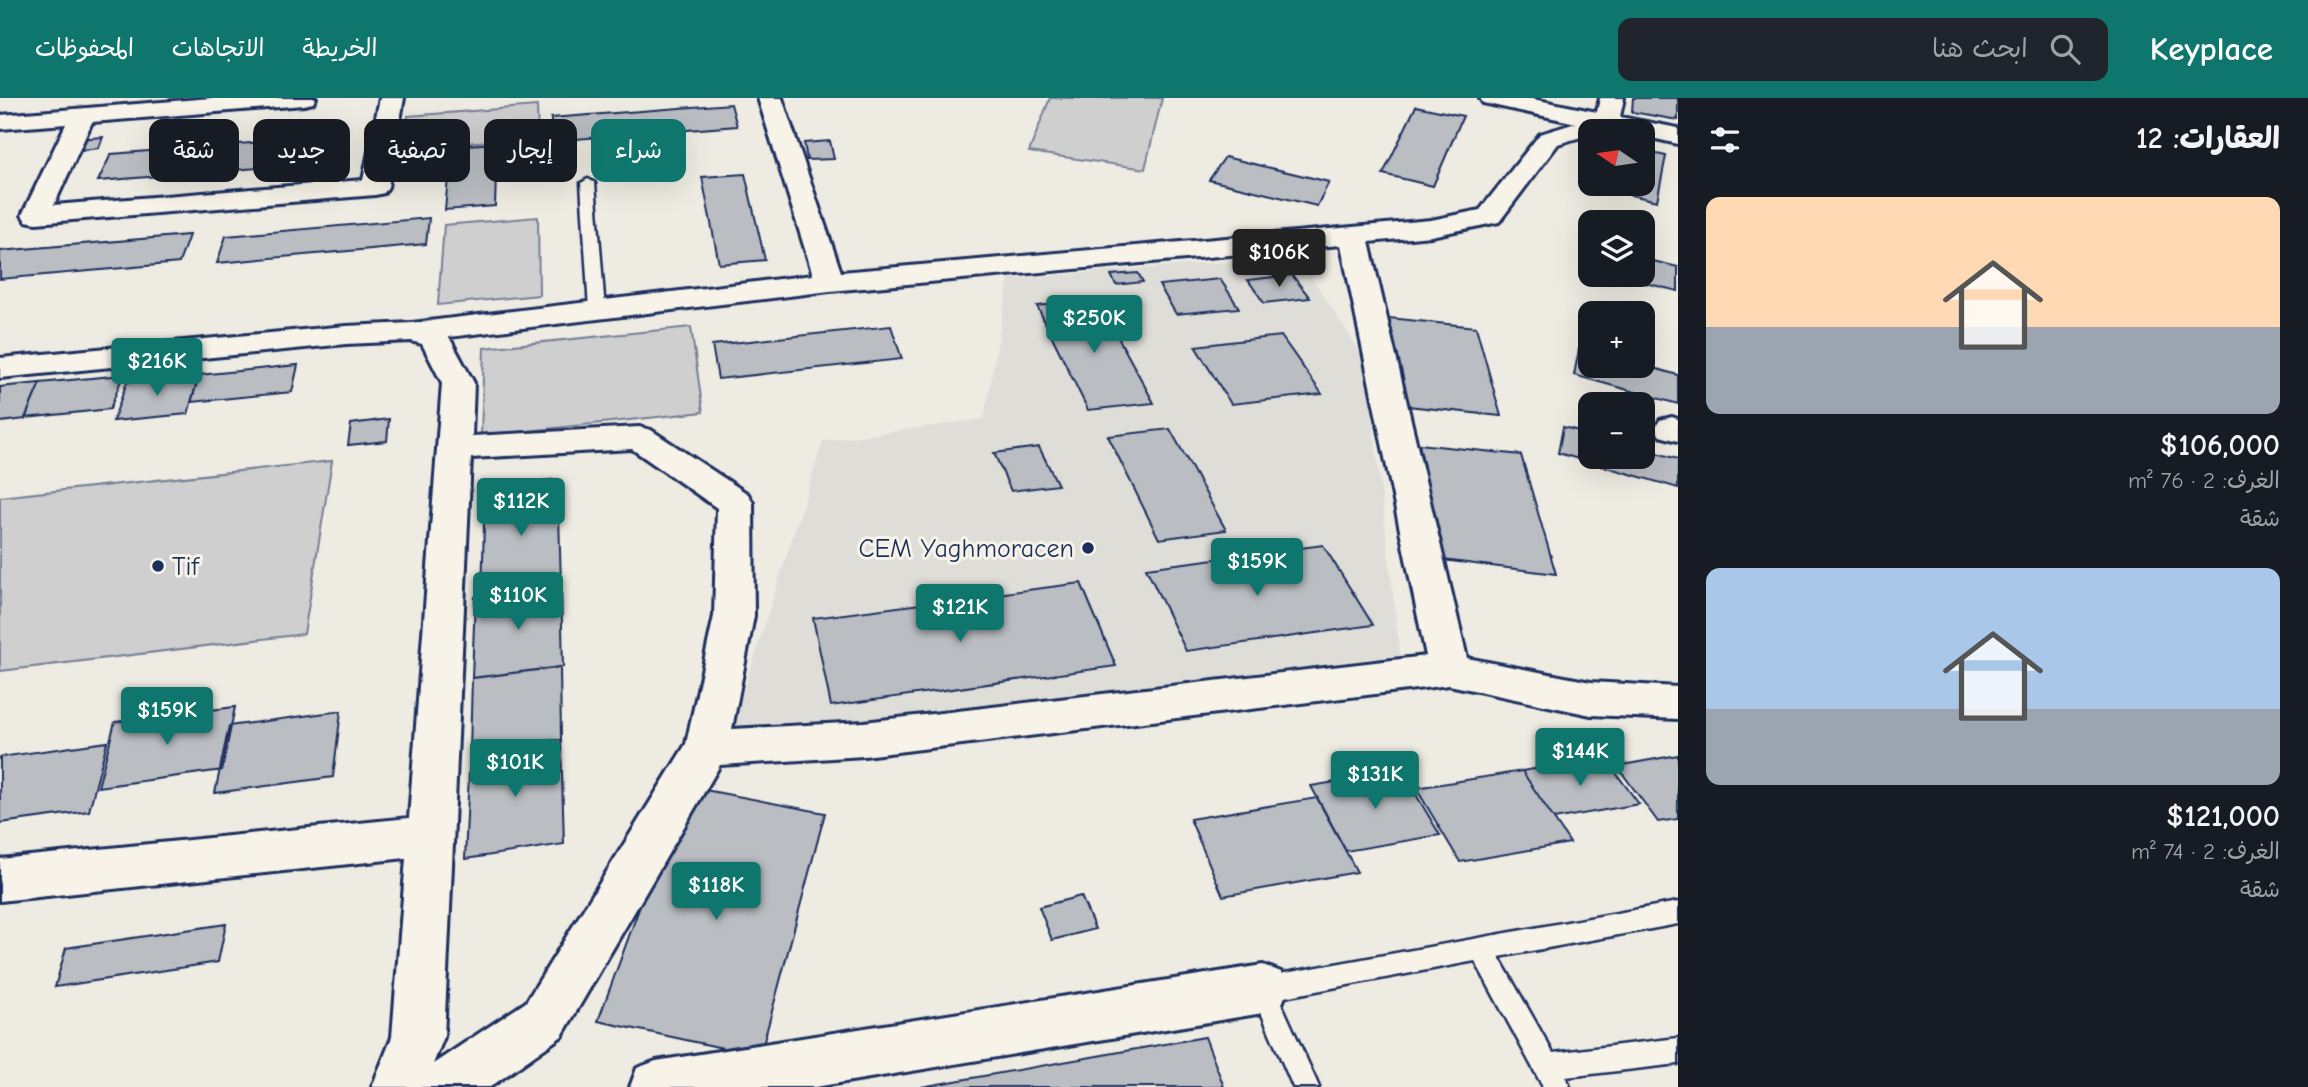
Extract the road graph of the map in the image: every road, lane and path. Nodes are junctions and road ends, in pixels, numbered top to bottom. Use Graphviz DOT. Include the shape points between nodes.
graph roads {
  1 [pos="391,98"];
  2 [pos="770,98"];
  3 [pos="1492,98"];
  4 [pos="288,99"];
  5 [pos="1610,109"];
  6 [pos="83,115"];
  7 [pos="0,122"];
  8 [pos="1678,136"];
  9 [pos="588,183"];
  10 [pos="1354,237"];
  11 [pos="830,282"];
  12 [pos="597,310"];
  13 [pos="412,332"];
  14 [pos="0,368"];
  15 [pos="455,449"];
  16 [pos="1448,669"];
  17 [pos="1678,703"];
  18 [pos="706,748"];
  19 [pos="430,836"];
  20 [pos="0,880"];
  21 [pos="1678,913"];
  22 [pos="1482,950"];
  23 [pos="1263,989"];
  24 [pos="1678,1051"];
  25 [pos="1551,1077"];
  26 [pos="398,1087"];
  27 [pos="445,1087"];
  28 [pos="656,1087"];
  29 [pos="1306,1087"];
  1 -- 6 [label="street" via="375,187 36,215"];
  2 -- 11 [label="street"];
  3 -- 5 [label="street"];
  4 -- 6 [label="street"];
  5 -- 8 [label="street"];
  5 -- 10 [label="street" via="1549,139 1489,216"];
  6 -- 7 [label="street"];
  9 -- 12 [label="lane"];
  10 -- 11 [label="street"];
  10 -- 16 [label="street"];
  11 -- 12 [label="street"];
  12 -- 13 [label="street"];
  13 -- 14 [label="street"];
  13 -- 15 [label="street" via="434,338 458,383"];
  15 -- 18 [label="street" via="639,438 735,503 734,616"];
  15 -- 19 [label="street"];
  16 -- 17 [label="street" via="1554,695 1634,704"];
  16 -- 18 [label="street" via="864,739"];
  18 -- 27 [label="street" via="544,1019"];
  19 -- 20 [label="street"];
  19 -- 26 [label="street" via="418,1037"];
  21 -- 22 [label="lane"];
  22 -- 23 [label="lane"];
  22 -- 25 [label="lane"];
  23 -- 28 [label="street"];
  23 -- 29 [label="lane"];
  24 -- 25 [label="lane"];
}
